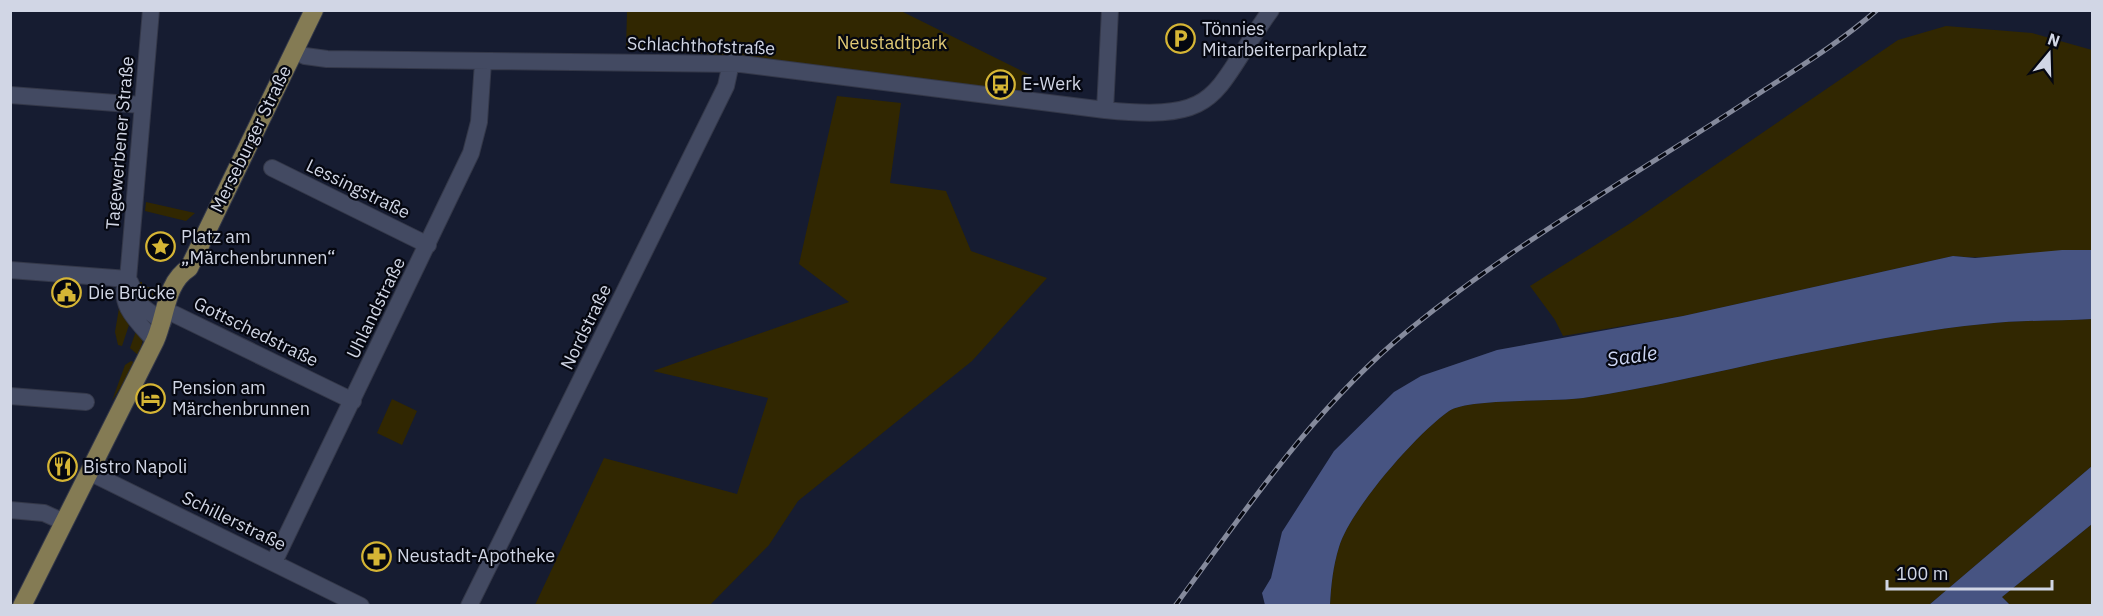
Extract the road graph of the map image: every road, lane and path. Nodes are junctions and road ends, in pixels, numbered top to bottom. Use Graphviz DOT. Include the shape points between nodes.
graph roads {
  1 [pos="151,10"];
  2 [pos="314,10"];
  3 [pos="1110,10"];
  4 [pos="1271,10"];
  5 [pos="294,51"];
  6 [pos="483,62"];
  7 [pos="731,63"];
  8 [pos="10,94"];
  9 [pos="142,105"];
  10 [pos="1105,110"];
  11 [pos="272,168"];
  12 [pos="428,245"];
  13 [pos="10,270"];
  14 [pos="128,279"];
  15 [pos="169,318"];
  16 [pos="155,341"];
  17 [pos="10,396"];
  18 [pos="353,401"];
  19 [pos="86,402"];
  20 [pos="89,472"];
  21 [pos="10,510"];
  22 [pos="64,522"];
  23 [pos="274,562"];
  24 [pos="22,606"];
  25 [pos="361,606"];
  26 [pos="469,606"];
  1 -- 9 [label="street, Tagewerbener Straße"];
  2 -- 5 [label="main road, Merseburger Straße"];
  3 -- 10 [label="street"];
  4 -- 10 [label="street, Schlachthofstraße" via="1224,83 1209,99 1192,108 1158,113"];
  5 -- 6 [label="street, Schlachthofstraße" via="327,59"];
  5 -- 15 [label="main road, Merseburger Straße" via="189,268 182,272 174,287 164,309"];
  6 -- 7 [label="street, Schlachthofstraße"];
  6 -- 12 [label="street, Uhlandstraße" via="479,122 471,153"];
  7 -- 10 [label="street, Schlachthofstraße"];
  7 -- 26 [label="street, Nordstraße" via="726,86"];
  8 -- 9 [label="street"];
  9 -- 14 [label="street, Tagewerbener Straße"];
  11 -- 12 [label="street, Lessingstraße"];
  12 -- 18 [label="street, Uhlandstraße"];
  13 -- 14 [label="street"];
  14 -- 15 [label="street, Gottschedstraße" via="140,305"];
  14 -- 16 [label="street, Tagewerbener Straße" via="124,291 129,310"];
  15 -- 16 [label="main road, Merseburger Straße"];
  15 -- 18 [label="street, Gottschedstraße"];
  16 -- 20 [label="main road, Merseburger Straße"];
  17 -- 19 [label="street"];
  18 -- 23 [label="street, Uhlandstraße"];
  20 -- 22 [label="main road, Merseburger Straße"];
  20 -- 23 [label="street, Schillerstraße"];
  21 -- 22 [label="street" via="44,513"];
  22 -- 24 [label="main road, Merseburger Straße"];
  23 -- 25 [label="street, Schillerstraße"];
}
